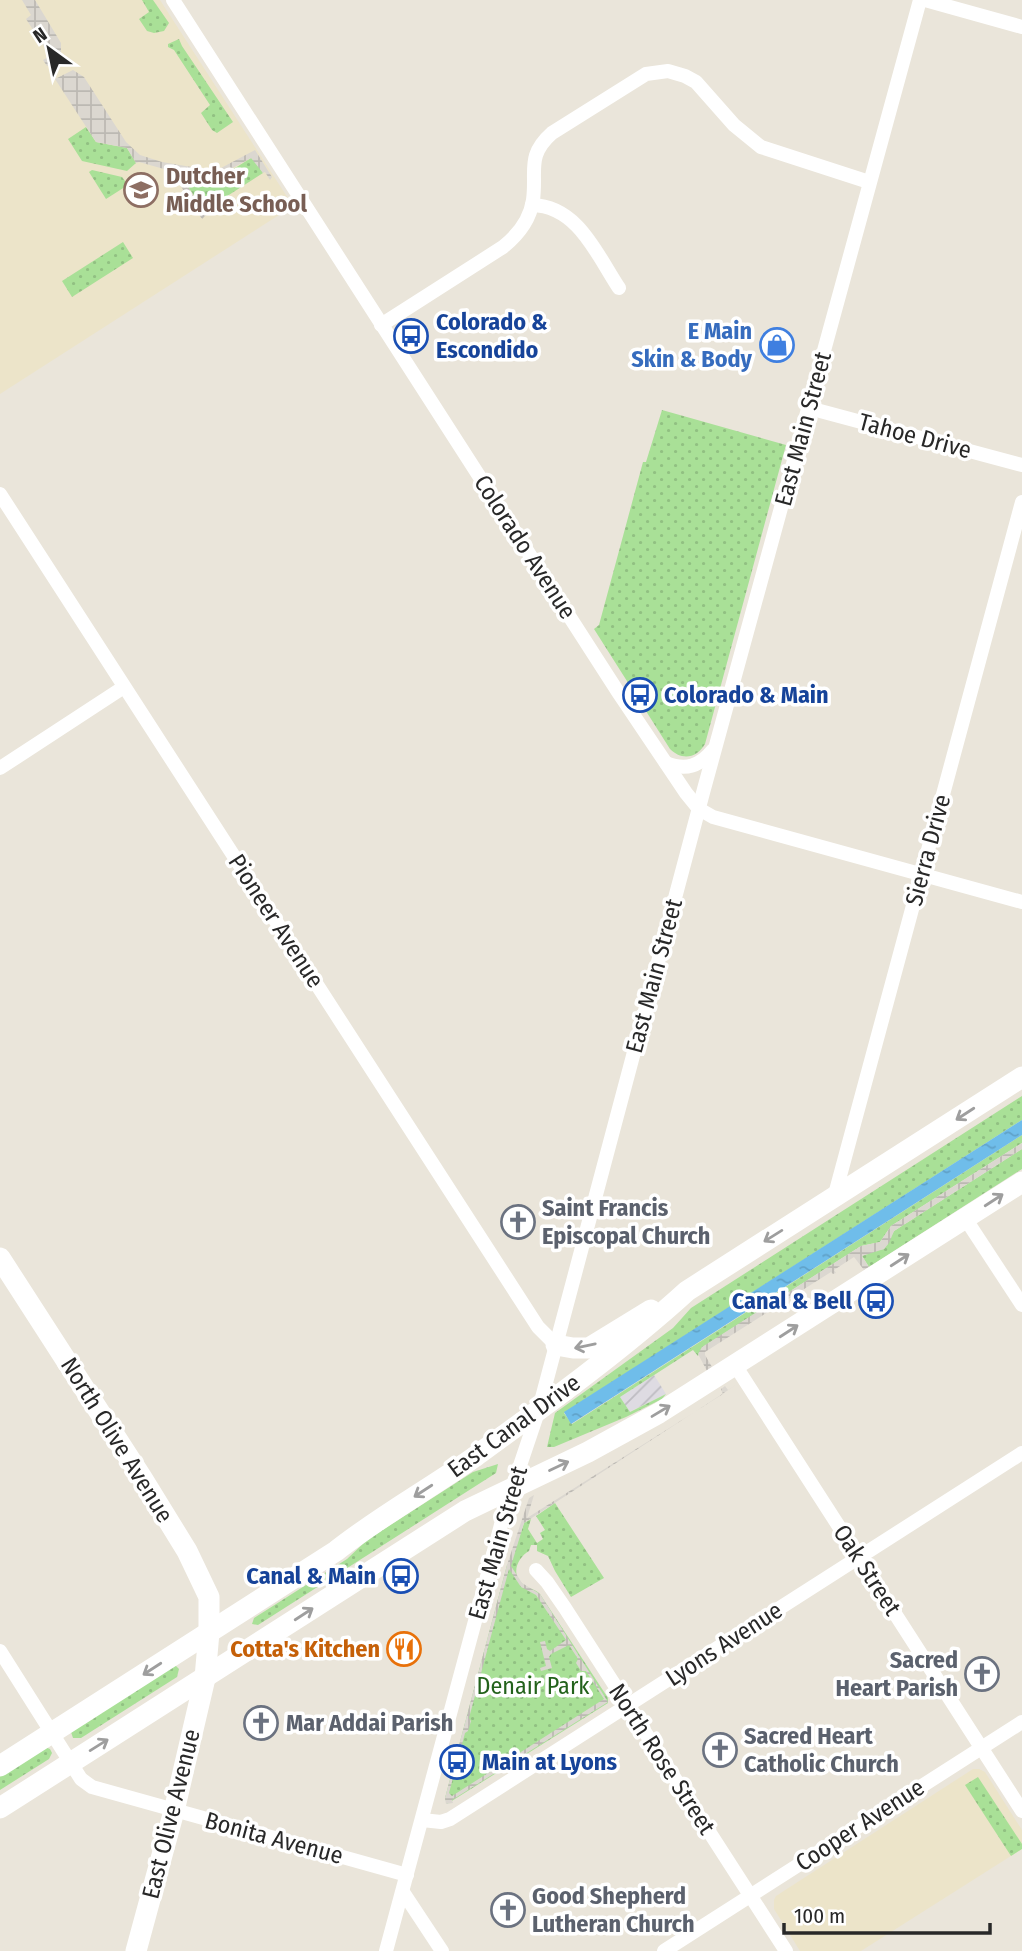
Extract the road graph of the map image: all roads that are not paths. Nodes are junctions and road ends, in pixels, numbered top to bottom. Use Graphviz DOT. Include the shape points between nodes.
graph roads {
  1 [pos="173,0"];
  2 [pos="922,0"];
  3 [pos="1022,27"];
  4 [pos="869,182"];
  5 [pos="532,205"];
  6 [pos="619,289"];
  7 [pos="382,325"];
  8 [pos="808,408"];
  9 [pos="1022,465"];
  10 [pos="0,494"];
  11 [pos="1022,502"];
  12 [pos="6,517"];
  13 [pos="124,687"];
  14 [pos="717,743"];
  15 [pos="666,763"];
  16 [pos="0,768"];
  17 [pos="699,809"];
  18 [pos="921,875"];
  19 [pos="1022,902"];
  20 [pos="1022,1077"];
  21 [pos="1022,1182"];
  22 [pos="834,1198"];
  23 [pos="965,1218"];
  24 [pos="0,1258"];
  25 [pos="687,1291"];
  26 [pos="1022,1305"];
  27 [pos="556,1345"];
  28 [pos="735,1365"];
  29 [pos="539,1409"];
  30 [pos="1022,1453"];
  31 [pos="512,1488"];
  32 [pos="859,1558"];
  33 [pos="536,1570"];
  34 [pos="209,1632"];
  35 [pos="0,1651"];
  36 [pos="205,1678"];
  37 [pos="627,1706"];
  38 [pos="1022,1722"];
  39 [pos="52,1732"];
  40 [pos="981,1748"];
  41 [pos="71,1763"];
  42 [pos="0,1766"];
  43 [pos="0,1808"];
  44 [pos="174,1811"];
  45 [pos="1022,1811"];
  46 [pos="422,1820"];
  47 [pos="407,1874"];
  48 [pos="403,1892"];
  49 [pos="750,1896"];
  50 [pos="136,1951"];
  51 [pos="386,1951"];
  52 [pos="442,1951"];
  53 [pos="664,1951"];
  54 [pos="786,1951"];
  1 -- 7 [label="street, Colorado Avenue"];
  2 -- 3 [label="street"];
  2 -- 4 [label="street, East Main Street"];
  4 -- 5 [label="street" via="761,147 738,130 696,82 658,71 640,77 546,138 534,160"];
  4 -- 8 [label="street, East Main Street"];
  5 -- 6 [label="street" via="556,210 577,224"];
  5 -- 7 [label="street" via="519,232 503,247"];
  7 -- 15 [label="street, Colorado Avenue"];
  8 -- 9 [label="street, Tahoe Drive"];
  8 -- 14 [label="street, East Main Street"];
  10 -- 12 [label="street, Pioneer Avenue"];
  11 -- 18 [label="street, Sierra Drive"];
  12 -- 13 [label="street, Pioneer Avenue"];
  13 -- 16 [label="street"];
  13 -- 27 [label="street, Pioneer Avenue" via="538,1327"];
  14 -- 15 [label="street" via="694,766"];
  14 -- 17 [label="street, East Main Street"];
  15 -- 17 [label="street, Colorado Avenue"];
  17 -- 18 [label="street" via="713,817"];
  17 -- 27 [label="street, East Main Street"];
  18 -- 19 [label="street"];
  18 -- 22 [label="street, Sierra Drive"];
  20 -- 22 [label="main road, East Canal Drive, one-way"];
  23 -- 21 [label="main road, East Canal Drive, one-way"];
  22 -- 25 [label="main road, East Canal Drive, one-way"];
  23 -- 26 [label="street"];
  28 -- 23 [label="main road, East Canal Drive, one-way"];
  24 -- 34 [label="main road, North Olive Avenue" via="187,1550 209,1597"];
  25 -- 27 [label="main road, one-way" via="589,1348"];
  25 -- 29 [label="main road, East Canal Drive" via="646,1329"];
  27 -- 29 [label="street, East Main Street"];
  31 -- 28 [label="main road, East Canal Drive, one-way" via="621,1435"];
  28 -- 32 [label="street, Oak Street"];
  29 -- 31 [label="street, East Main Street"];
  29 -- 34 [label="main road, East Canal Drive, one-way" via="336,1551"];
  30 -- 32 [label="street, Lyons Avenue"];
  36 -- 31 [label="main road, East Canal Drive, one-way" via="465,1511"];
  31 -- 46 [label="street, East Main Street"];
  32 -- 37 [label="street, Lyons Avenue"];
  32 -- 40 [label="street, Oak Street"];
  33 -- 37 [label="street, North Rose Street"];
  34 -- 36 [label="main road, North Olive Avenue"];
  34 -- 39 [label="main road, East Canal Drive, one-way"];
  35 -- 39 [label="street, Bonita Avenue"];
  41 -- 36 [label="main road, East Canal Drive, one-way"];
  36 -- 44 [label="main road, East Olive Avenue"];
  37 -- 46 [label="street, Lyons Avenue" via="450,1819"];
  37 -- 49 [label="street, North Rose Street"];
  38 -- 40 [label="street, Cooper Avenue"];
  39 -- 41 [label="street, Bonita Avenue"];
  39 -- 42 [label="main road, East Canal Drive"];
  40 -- 45 [label="street, Oak Street"];
  40 -- 49 [label="street, Cooper Avenue"];
  41 -- 43 [label="main road, East Canal Drive"];
  41 -- 44 [label="street, Bonita Avenue" via="92,1787"];
  44 -- 47 [label="street, Bonita Avenue"];
  44 -- 50 [label="main road, East Olive Avenue"];
  46 -- 47 [label="street, East Main Street"];
  47 -- 48 [label="street, East Main Street"];
  48 -- 51 [label="street, East Main Street"];
  48 -- 52 [label="street"];
  49 -- 53 [label="street, Cooper Avenue"];
  49 -- 54 [label="street, North Rose Street"];
}
